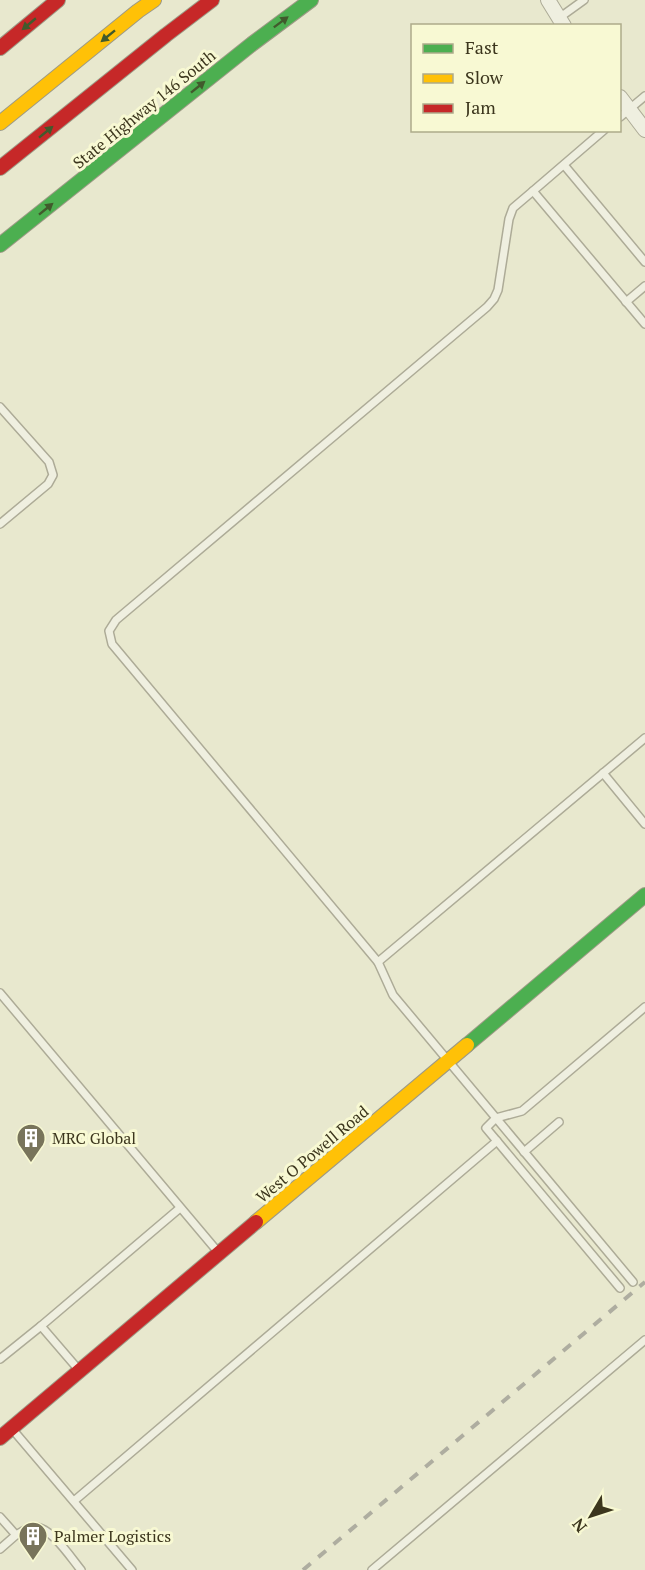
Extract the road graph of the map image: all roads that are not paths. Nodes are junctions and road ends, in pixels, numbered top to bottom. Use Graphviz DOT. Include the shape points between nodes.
graph roads {
  1 [pos="58,0"];
  2 [pos="154,0"];
  3 [pos="212,0"];
  4 [pos="311,0"];
  5 [pos="538,0"];
  6 [pos="548,0"];
  7 [pos="584,0"];
  8 [pos="562,22"];
  9 [pos="0,48"];
  10 [pos="645,96"];
  11 [pos="624,113"];
  12 [pos="0,123"];
  13 [pos="645,130"];
  14 [pos="602,132"];
  15 [pos="564,165"];
  16 [pos="0,168"];
  17 [pos="533,191"];
  18 [pos="0,245"];
  19 [pos="645,262"];
  20 [pos="645,286"];
  21 [pos="626,302"];
  22 [pos="645,324"];
  23 [pos="0,406"];
  24 [pos="0,524"];
  25 [pos="645,738"];
  26 [pos="603,773"];
  27 [pos="645,824"];
  28 [pos="645,895"];
  29 [pos="378,962"];
  30 [pos="0,993"];
  31 [pos="645,1007"];
  32 [pos="448,1060"];
  33 [pos="496,1118"];
  34 [pos="559,1122"];
  35 [pos="497,1141"];
  36 [pos="524,1152"];
  37 [pos="180,1208"];
  38 [pos="220,1253"];
  39 [pos="633,1282"];
  40 [pos="620,1288"];
  41 [pos="41,1326"];
  42 [pos="645,1340"];
  43 [pos="0,1359"];
  44 [pos="80,1371"];
  45 [pos="11,1428"];
  46 [pos="0,1438"];
  47 [pos="74,1501"];
  48 [pos="0,1516"];
  49 [pos="16,1535"];
  50 [pos="0,1549"];
  51 [pos="81,1570"];
  52 [pos="132,1570"];
  53 [pos="372,1570"];
  1 -- 9 [label="main road, one-way"];
  2 -- 12 [label="main road, one-way"];
  16 -- 3 [label="main road, one-way"];
  18 -- 4 [label="main road, State Highway 146 South, one-way"];
  5 -- 8 [label="street"];
  6 -- 8 [label="street"];
  7 -- 8 [label="lane"];
  10 -- 11 [label="lane"];
  11 -- 13 [label="street"];
  14 -- 15 [label="lane"];
  15 -- 17 [label="lane"];
  15 -- 19 [label="lane"];
  17 -- 21 [label="lane"];
  17 -- 29 [label="lane" via="513,208 508,219 498,290 487,307 116,620 109,631 112,644"];
  20 -- 21 [label="lane"];
  21 -- 22 [label="lane"];
  23 -- 24 [label="lane" via="49,462 53,475 48,484"];
  25 -- 26 [label="lane"];
  26 -- 27 [label="lane"];
  26 -- 29 [label="lane"];
  28 -- 32 [label="main road, West O Powell Road"];
  29 -- 32 [label="lane" via="393,995"];
  30 -- 37 [label="lane"];
  31 -- 33 [label="lane" via="522,1111"];
  32 -- 33 [label="lane"];
  32 -- 38 [label="main road, West O Powell Road"];
  33 -- 35 [label="lane" via="486,1128"];
  33 -- 36 [label="lane"];
  34 -- 36 [label="lane"];
  35 -- 40 [label="lane"];
  35 -- 47 [label="lane"];
  36 -- 39 [label="lane"];
  37 -- 38 [label="lane"];
  37 -- 41 [label="lane"];
  38 -- 44 [label="main road, West O Powell Road"];
  41 -- 43 [label="lane"];
  41 -- 44 [label="lane"];
  42 -- 53 [label="lane"];
  44 -- 45 [label="main road, West O Powell Road"];
  45 -- 46 [label="main road, West O Powell Road"];
  45 -- 47 [label="lane"];
  47 -- 52 [label="lane"];
  48 -- 49 [label="lane"];
  49 -- 50 [label="lane"];
  49 -- 51 [label="lane" via="34,1527 50,1532"];
}
